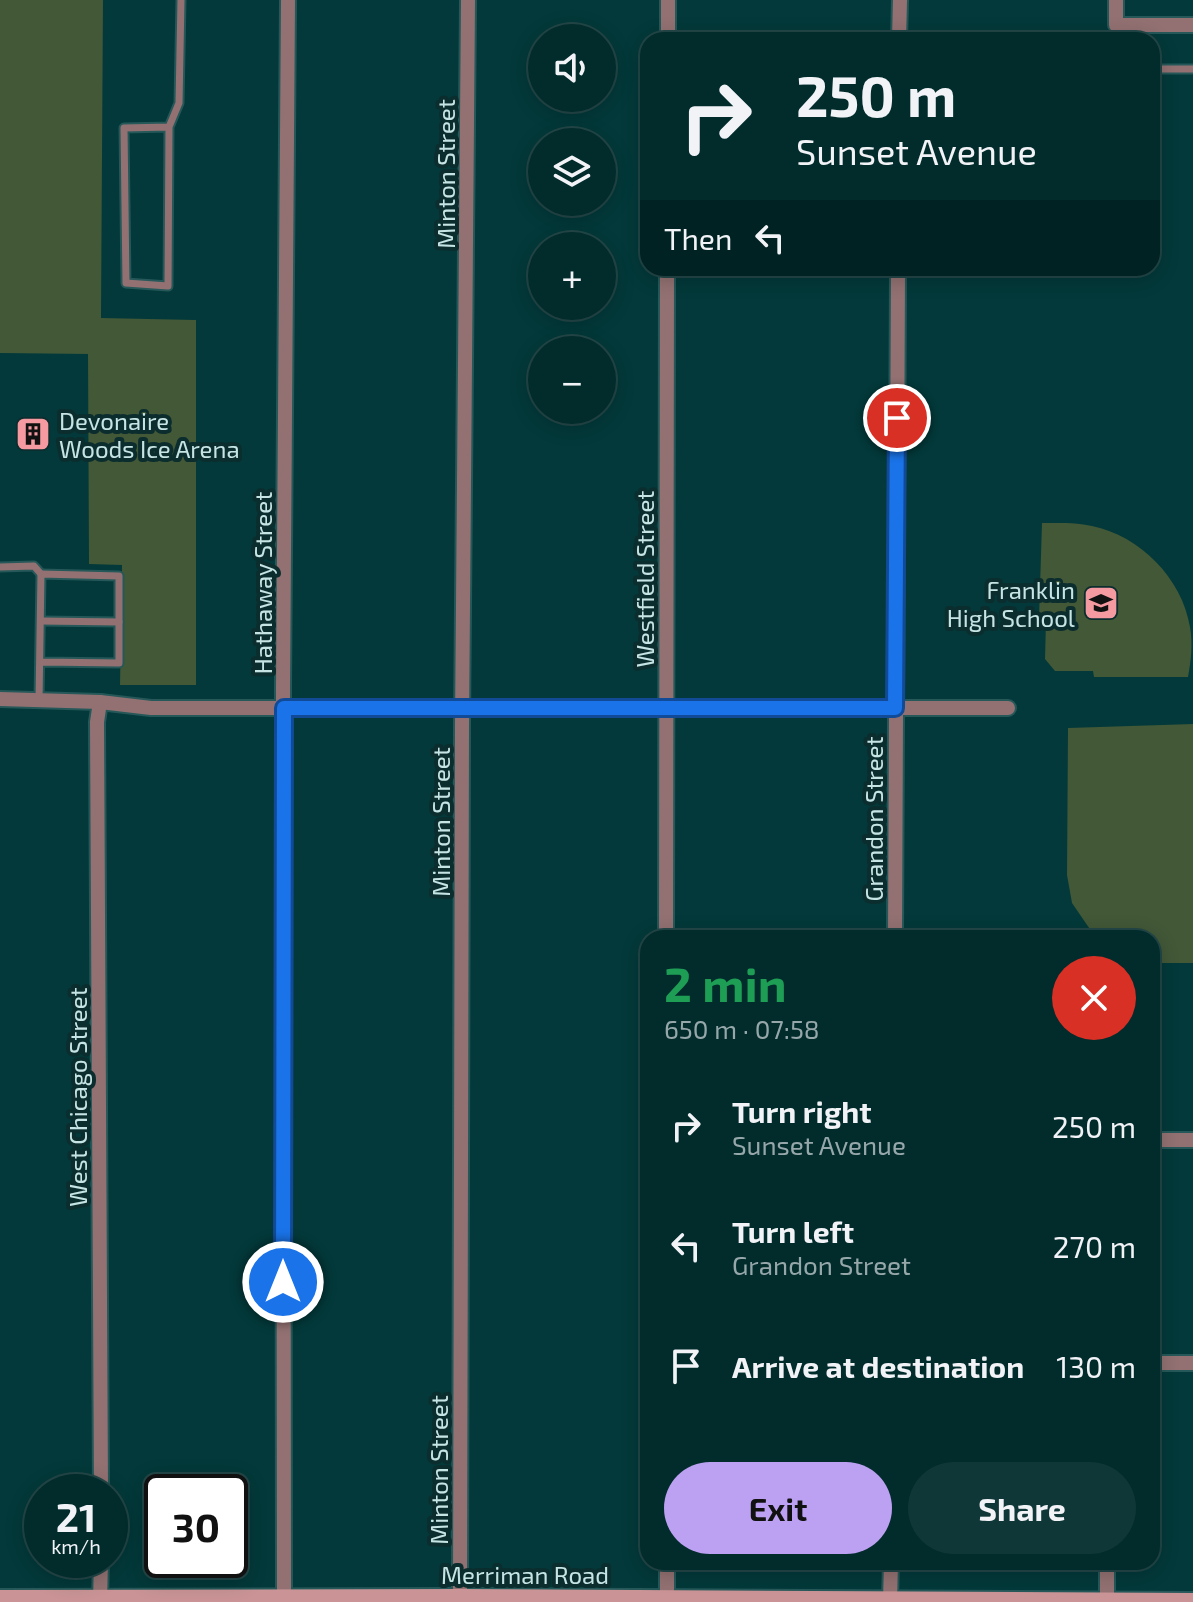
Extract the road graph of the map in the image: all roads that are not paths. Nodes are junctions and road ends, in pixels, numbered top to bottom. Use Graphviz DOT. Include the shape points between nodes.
graph roads {
  1 [pos="181,0"];
  2 [pos="288,0"];
  3 [pos="468,0"];
  4 [pos="668,0"];
  5 [pos="900,0"];
  6 [pos="1116,0"];
  7 [pos="1193,25"];
  8 [pos="668,32"];
  9 [pos="899,32"];
  10 [pos="1117,32"];
  11 [pos="1134,32"];
  12 [pos="1160,69"];
  13 [pos="1193,69"];
  14 [pos="169,127"];
  15 [pos="667,276"];
  16 [pos="898,276"];
  17 [pos="0,567"];
  18 [pos="41,574"];
  19 [pos="41,621"];
  20 [pos="119,622"];
  21 [pos="42,662"];
  22 [pos="0,699"];
  23 [pos="39,700"];
  24 [pos="100,702"];
  25 [pos="463,707"];
  26 [pos="284,708"];
  27 [pos="666,708"];
  28 [pos="895,708"];
  29 [pos="1008,708"];
  30 [pos="666,930"];
  31 [pos="895,930"];
  32 [pos="1160,1140"];
  33 [pos="1193,1140"];
  34 [pos="1160,1363"];
  35 [pos="1193,1363"];
  36 [pos="101,1474"];
  37 [pos="667,1570"];
  38 [pos="891,1570"];
  39 [pos="1107,1570"];
  40 [pos="101,1578"];
  41 [pos="460,1597"];
  42 [pos="0,1598"];
  43 [pos="284,1598"];
  44 [pos="667,1599"];
  45 [pos="100,1600"];
  46 [pos="328,1600"];
  47 [pos="890,1601"];
  48 [pos="1107,1601"];
  49 [pos="1193,1601"];
  1 -- 14 [label="lane" via="179,103"];
  2 -- 26 [label="street, Hathaway Street"];
  3 -- 25 [label="street, Minton Street"];
  4 -- 8 [label="street"];
  5 -- 9 [label="street"];
  6 -- 10 [label="street"];
  7 -- 11 [label="street"];
  12 -- 13 [label="lane"];
  14 -- 14 [label="lane" via="168,286 126,283 124,128"];
  15 -- 27 [label="street, Westfield Street"];
  16 -- 28 [label="street, Grandon Street"];
  17 -- 18 [label="lane" via="34,566"];
  18 -- 19 [label="lane"];
  18 -- 20 [label="lane" via="119,576"];
  19 -- 20 [label="lane"];
  19 -- 21 [label="lane"];
  20 -- 21 [label="lane" via="119,663"];
  21 -- 23 [label="lane"];
  22 -- 23 [label="street"];
  23 -- 24 [label="street"];
  24 -- 26 [label="street" via="151,708"];
  24 -- 36 [label="street, West Chicago Street"];
  25 -- 26 [label="street"];
  25 -- 27 [label="street"];
  25 -- 41 [label="street, Minton Street"];
  26 -- 43 [label="street, Hathaway Street"];
  27 -- 28 [label="street"];
  27 -- 30 [label="street, Westfield Street"];
  28 -- 29 [label="street"];
  28 -- 31 [label="street, Grandon Street"];
  32 -- 33 [label="street"];
  34 -- 35 [label="street"];
  37 -- 44 [label="street"];
  38 -- 47 [label="street"];
  39 -- 48 [label="street"];
  40 -- 45 [label="street"];
  41 -- 44 [label="main road, Merriman Road"];
  41 -- 46 [label="main road, Merriman Road"];
  42 -- 45 [label="main road, Merriman Road"];
  43 -- 45 [label="main road, Merriman Road"];
  43 -- 46 [label="main road, Merriman Road"];
  44 -- 47 [label="main road, Merriman Road"];
  47 -- 48 [label="main road, Merriman Road"];
  48 -- 49 [label="main road, Merriman Road"];
}
